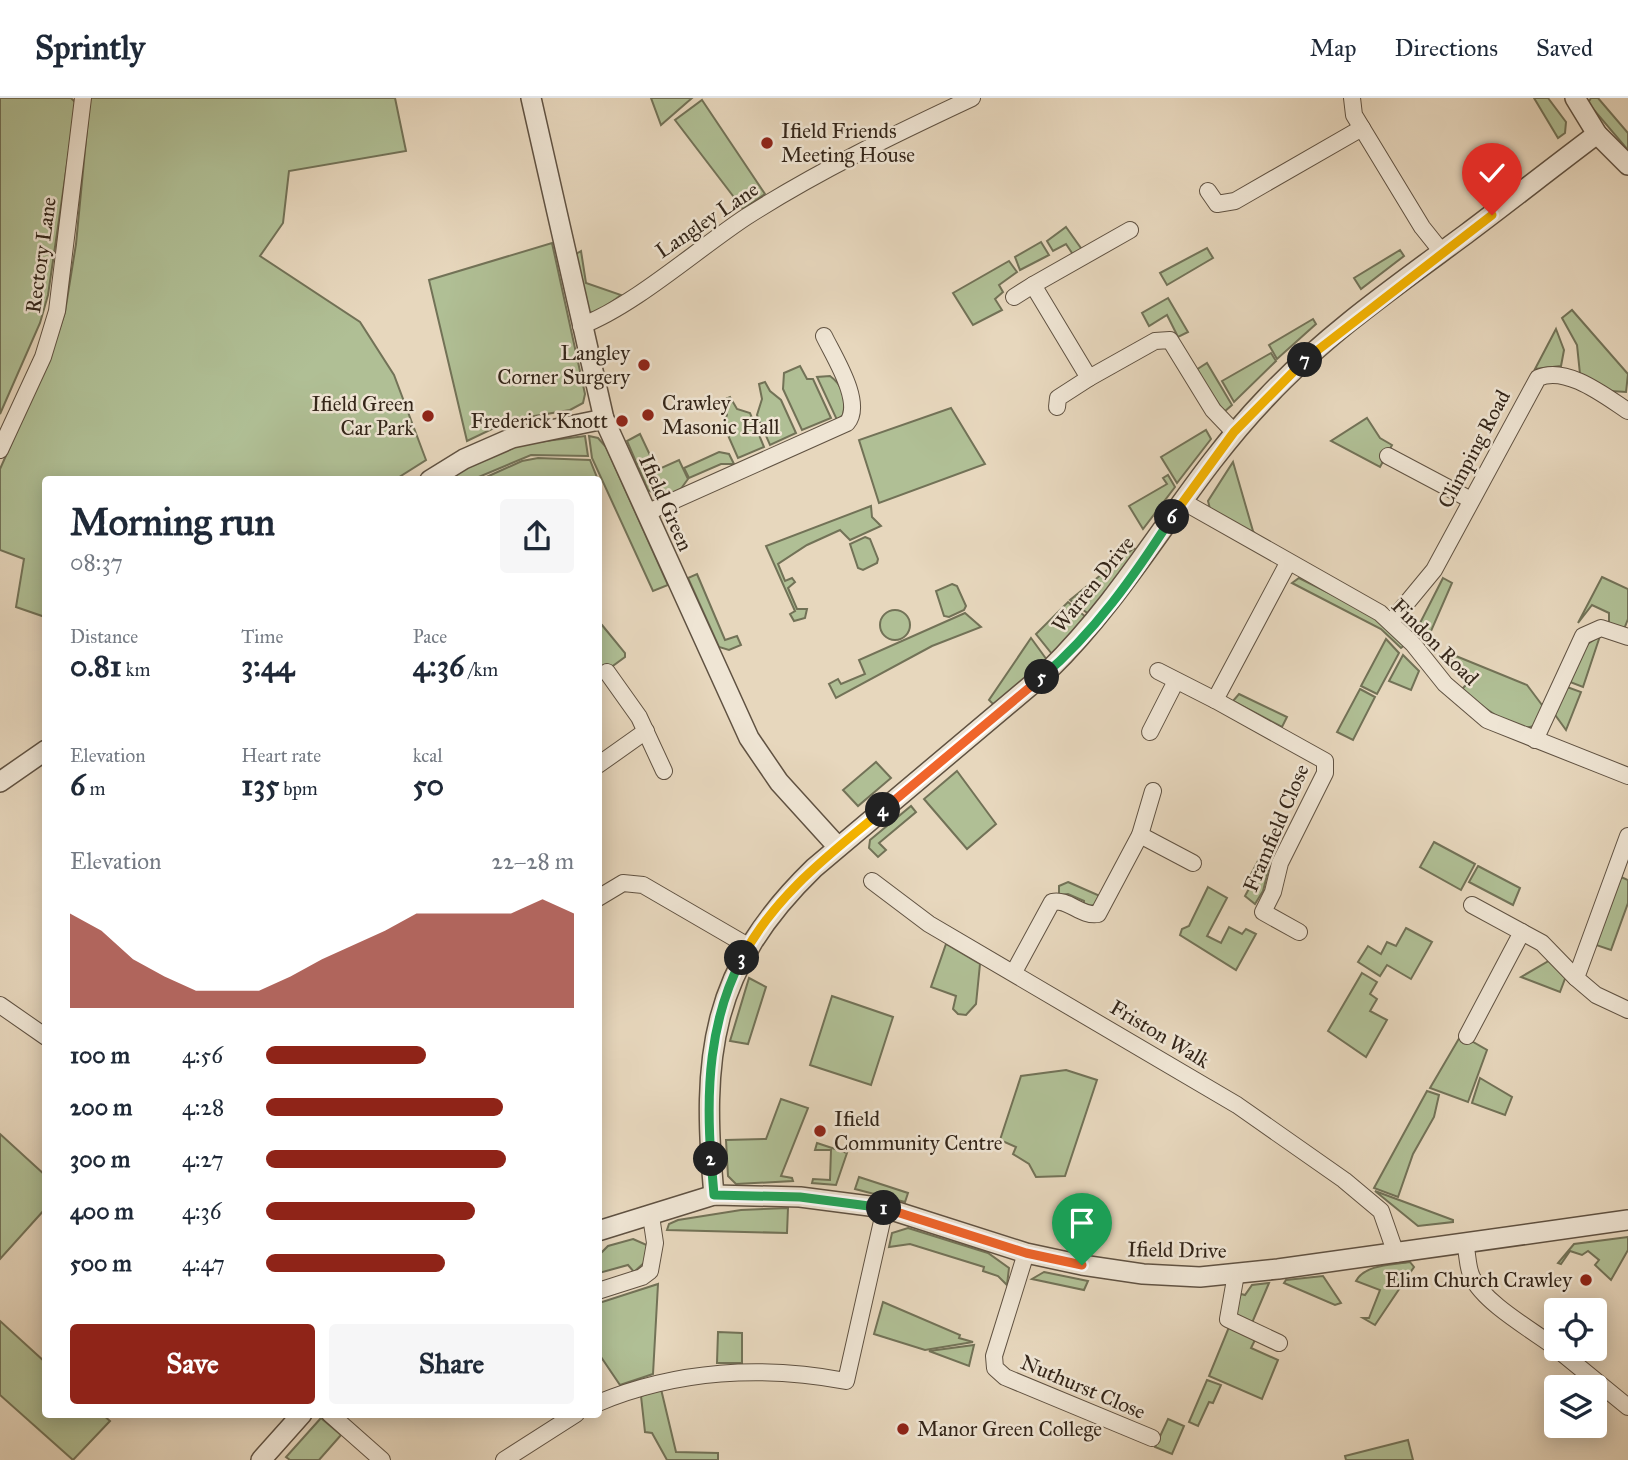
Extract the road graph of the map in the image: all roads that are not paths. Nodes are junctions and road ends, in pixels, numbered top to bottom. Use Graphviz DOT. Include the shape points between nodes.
graph roads {
  1 [pos="83,98"];
  2 [pos="531,98"];
  3 [pos="972,98"];
  4 [pos="1352,98"];
  5 [pos="1576,98"];
  6 [pos="1362,128"];
  7 [pos="1597,134"];
  8 [pos="1628,165"];
  9 [pos="1208,191"];
  10 [pos="1130,230"];
  11 [pos="1441,252"];
  12 [pos="1034,285"];
  13 [pos="1014,297"];
  14 [pos="582,326"];
  15 [pos="824,336"];
  16 [pos="1089,378"];
  17 [pos="1057,407"];
  18 [pos="1627,409"];
  19 [pos="604,419"];
  20 [pos="1234,432"];
  21 [pos="0,450"];
  22 [pos="1388,456"];
  23 [pos="436,476"];
  24 [pos="1471,500"];
  25 [pos="1182,501"];
  26 [pos="646,513"];
  27 [pos="1288,563"];
  28 [pos="1391,622"];
  29 [pos="1628,637"];
  30 [pos="1158,671"];
  31 [pos="607,672"];
  32 [pos="1176,681"];
  33 [pos="1215,700"];
  34 [pos="646,731"];
  35 [pos="1150,732"];
  36 [pos="1535,740"];
  37 [pos="42,753"];
  38 [pos="602,762"];
  39 [pos="664,771"];
  40 [pos="1628,776"];
  41 [pos="0,782"];
  42 [pos="1153,791"];
  43 [pos="1140,835"];
  44 [pos="1628,835"];
  45 [pos="838,847"];
  46 [pos="1193,863"];
  47 [pos="872,881"];
  48 [pos="602,896"];
  49 [pos="1472,905"];
  50 [pos="1299,932"];
  51 [pos="1521,932"];
  52 [pos="748,946"];
  53 [pos="1014,972"];
  54 [pos="1576,978"];
  55 [pos="0,1005"];
  56 [pos="1628,1010"];
  57 [pos="42,1034"];
  58 [pos="1467,1036"];
  59 [pos="714,1195"];
  60 [pos="885,1208"];
  61 [pos="651,1216"];
  62 [pos="1628,1220"];
  63 [pos="602,1230"];
  64 [pos="1465,1244"];
  65 [pos="1026,1253"];
  66 [pos="1396,1254"];
  67 [pos="1236,1274"];
  68 [pos="602,1290"];
  69 [pos="1544,1340"];
  70 [pos="1279,1343"];
  71 [pos="1571,1361"];
  72 [pos="602,1401"];
  73 [pos="1628,1407"];
  74 [pos="298,1418"];
  75 [pos="335,1418"];
  76 [pos="570,1418"];
  77 [pos="1152,1438"];
  78 [pos="261,1460"];
  79 [pos="382,1460"];
  80 [pos="504,1460"];
  1 -- 21 [label="street, Rectory Lane" via="57,311 43,357"];
  2 -- 14 [label="street, Ifield Green"];
  3 -- 14 [label="street, Langley Lane" via="786,191 617,309"];
  4 -- 6 [label="street" via="1351,108"];
  5 -- 7 [label="street"];
  6 -- 9 [label="street" via="1236,201 1217,204"];
  6 -- 11 [label="street"];
  7 -- 8 [label="street"];
  7 -- 11 [label="street, Warren Drive"];
  10 -- 12 [label="street"];
  11 -- 20 [label="street, Warren Drive" via="1314,351"];
  12 -- 13 [label="street"];
  12 -- 16 [label="street"];
  14 -- 19 [label="street, Ifield Green"];
  15 -- 26 [label="street" via="853,401 846,423"];
  16 -- 17 [label="street" via="1058,398"];
  16 -- 20 [label="street" via="1155,341 1170,340 1213,410"];
  18 -- 24 [label="street, Climping Road" via="1568,376 1552,374 1538,379"];
  19 -- 23 [label="street" via="512,438"];
  19 -- 26 [label="street, Ifield Green"];
  20 -- 25 [label="street, Warren Drive"];
  22 -- 24 [label="street"];
  24 -- 28 [label="street, Climping Road" via="1427,581"];
  25 -- 27 [label="street, Findon Road"];
  25 -- 45 [label="street, Warren Drive" via="1084,636"];
  26 -- 45 [label="street, Ifield Green" via="749,738 779,782"];
  27 -- 28 [label="street, Findon Road"];
  27 -- 33 [label="street"];
  28 -- 36 [label="street, Findon Road" via="1471,709"];
  29 -- 36 [label="street" via="1601,628 1583,636"];
  30 -- 32 [label="street, Framfield Close"];
  31 -- 34 [label="street"];
  32 -- 33 [label="street, Framfield Close"];
  32 -- 35 [label="street"];
  33 -- 50 [label="street, Framfield Close" via="1325,761 1325,773 1280,863 1263,912"];
  34 -- 38 [label="street"];
  34 -- 39 [label="street"];
  36 -- 40 [label="street, Findon Road"];
  37 -- 41 [label="street"];
  42 -- 43 [label="street"];
  43 -- 46 [label="street"];
  43 -- 53 [label="street" via="1098,914 1052,902"];
  44 -- 54 [label="street"];
  45 -- 52 [label="street, Warren Drive" via="778,904"];
  47 -- 53 [label="street, Friston Walk" via="912,913"];
  48 -- 52 [label="street" via="623,883 643,884"];
  49 -- 51 [label="street"];
  51 -- 54 [label="street" via="1555,953"];
  51 -- 58 [label="street"];
  52 -- 59 [label="street, Warren Drive" via="728,989 710,1065"];
  53 -- 66 [label="street, Friston Walk" via="1225,1097 1344,1180 1381,1211"];
  54 -- 56 [label="street" via="1596,995"];
  55 -- 57 [label="street"];
  59 -- 60 [label="street, Ifield Drive" via="800,1197"];
  59 -- 61 [label="street, Ifield Drive"];
  60 -- 65 [label="street, Ifield Drive"];
  60 -- 72 [label="street" via="846,1381 760,1373 699,1375 635,1388"];
  61 -- 63 [label="street, Ifield Drive"];
  61 -- 68 [label="street" via="655,1243 650,1270"];
  62 -- 64 [label="street, Ifield Drive"];
  64 -- 66 [label="street, Ifield Drive"];
  64 -- 69 [label="street" via="1475,1282"];
  65 -- 67 [label="street, Ifield Drive" via="1143,1274"];
  65 -- 77 [label="street, Nuthurst Close" via="994,1356 995,1368 1005,1377"];
  66 -- 67 [label="street, Ifield Drive"];
  67 -- 70 [label="street" via="1227,1319"];
  71 -- 73 [label="street"];
  74 -- 78 [label="street"];
  75 -- 79 [label="street"];
  76 -- 80 [label="street"];
}
